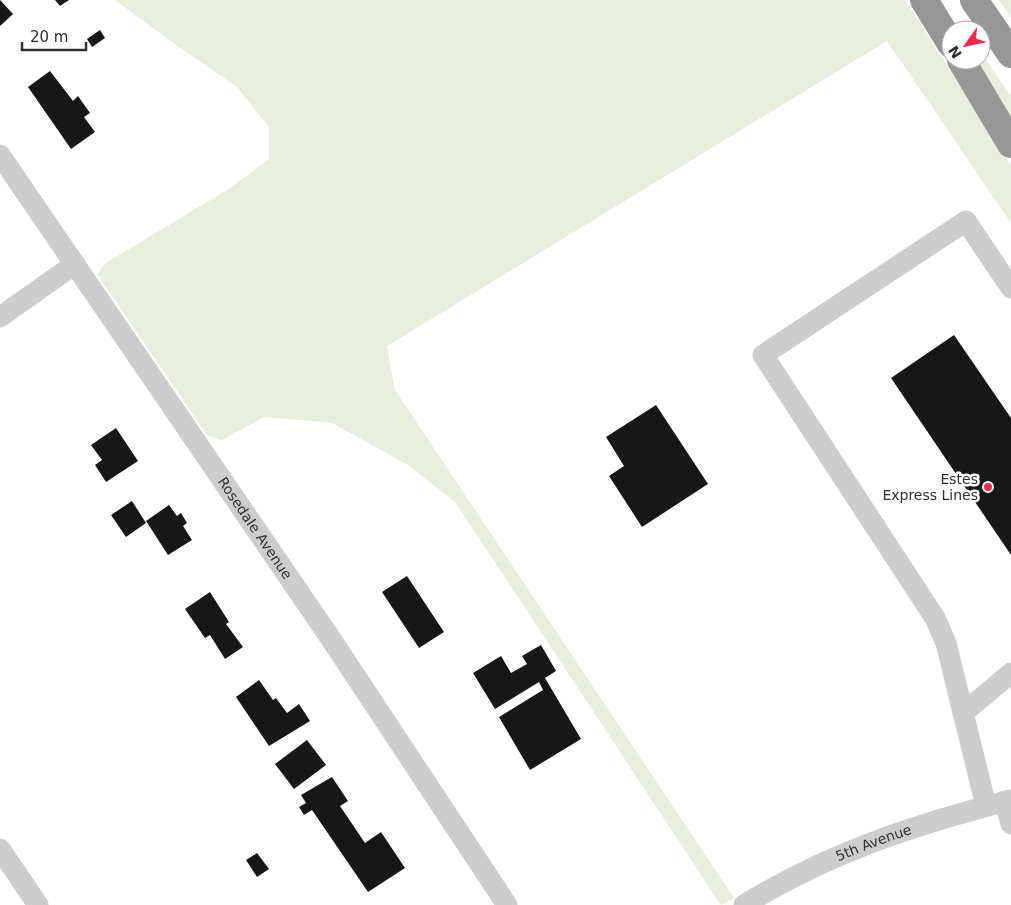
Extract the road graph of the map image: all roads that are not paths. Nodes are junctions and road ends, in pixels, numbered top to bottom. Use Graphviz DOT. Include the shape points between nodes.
graph roads {
  1 [pos="924,0"];
  2 [pos="974,0"];
  3 [pos="941,28"];
  4 [pos="1011,54"];
  5 [pos="967,70"];
  6 [pos="1011,144"];
  7 [pos="0,155"];
  8 [pos="75,264"];
  9 [pos="1011,288"];
  10 [pos="0,317"];
  11 [pos="1011,673"];
  12 [pos="963,713"];
  13 [pos="1001,802"];
  14 [pos="1011,824"];
  15 [pos="0,849"];
  16 [pos="38,905"];
  17 [pos="507,905"];
  18 [pos="744,905"];
  1 -- 3 [label="highway"];
  2 -- 4 [label="highway"];
  5 -- 6 [label="highway"];
  7 -- 8 [label="street, Rosedale Avenue"];
  8 -- 10 [label="street"];
  8 -- 17 [label="street, Rosedale Avenue" via="331,639"];
  9 -- 12 [label="street" via="966,221 764,355 935,618 946,643"];
  11 -- 12 [label="street"];
  12 -- 13 [label="street"];
  13 -- 14 [label="street"];
  13 -- 18 [label="street, 5th Avenue" via="929,821 862,845 777,885"];
  15 -- 16 [label="street"];
}
